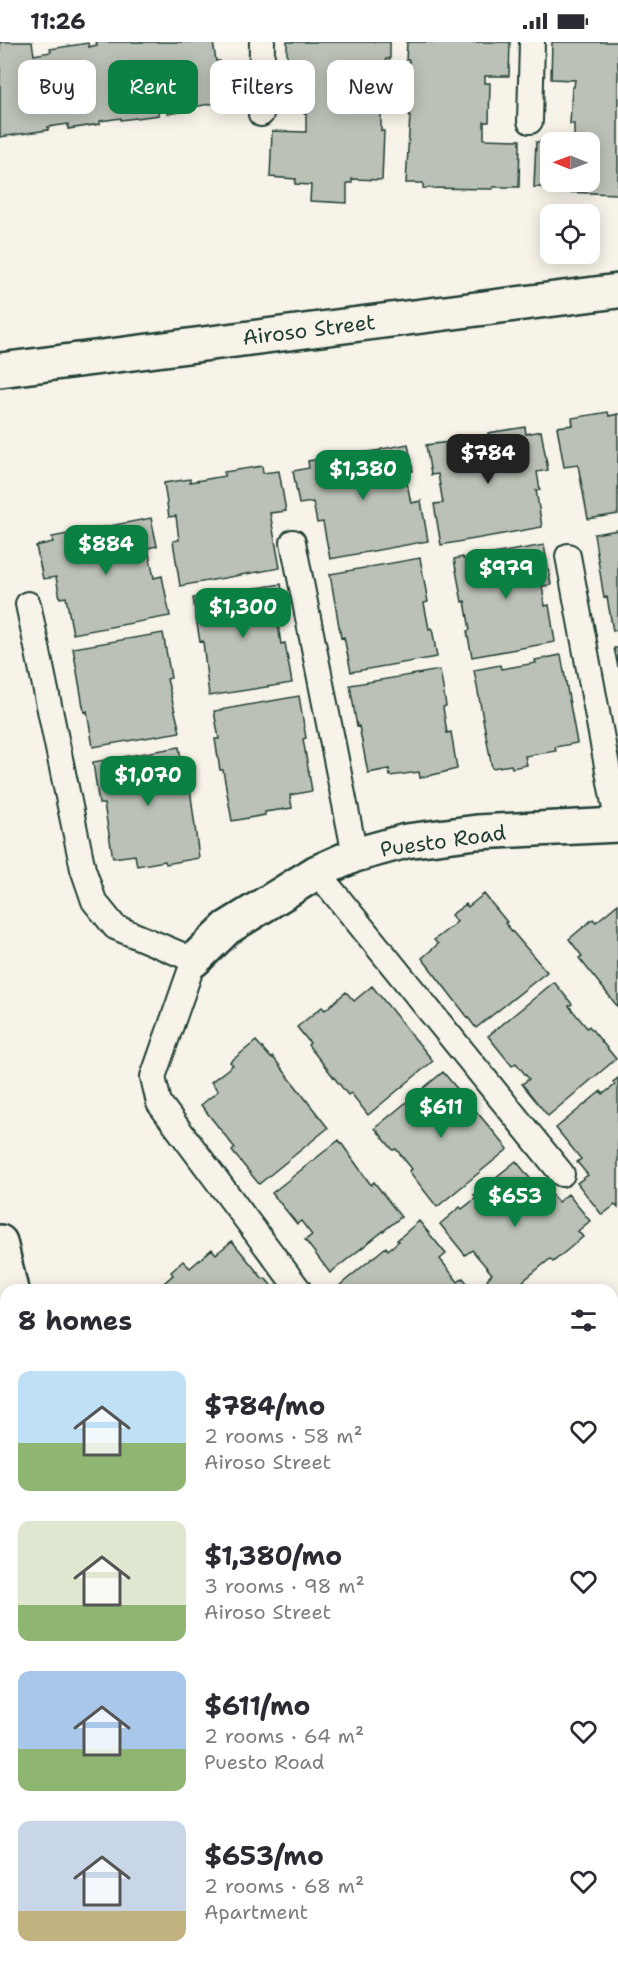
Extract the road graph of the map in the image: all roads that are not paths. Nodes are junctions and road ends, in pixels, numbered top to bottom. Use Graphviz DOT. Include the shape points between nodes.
graph roads {
  1 [pos="262,42"];
  2 [pos="532,42"];
  3 [pos="262,60"];
  4 [pos="530,121"];
  5 [pos="618,291"];
  6 [pos="0,370"];
  7 [pos="294,542"];
  8 [pos="568,556"];
  9 [pos="28,604"];
  10 [pos="618,825"];
  11 [pos="355,855"];
  12 [pos="317,872"];
  13 [pos="194,960"];
  14 [pos="562,1174"];
  15 [pos="0,1242"];
  16 [pos="10,1284"];
  17 [pos="295,1284"];
  1 -- 3 [label="lane"];
  2 -- 4 [label="lane"];
  5 -- 6 [label="street, Airoso Street"];
  7 -- 11 [label="lane"];
  8 -- 10 [label="lane"];
  9 -- 13 [label="lane" via="83,869 94,902 115,927"];
  10 -- 11 [label="street, Puesto Road" via="477,832 406,842"];
  11 -- 12 [label="street, Puesto Road"];
  12 -- 13 [label="street, Puesto Road" via="227,928"];
  12 -- 14 [label="lane"];
  13 -- 17 [label="lane" via="153,1077 159,1103"];
  15 -- 16 [label="street"];
}
